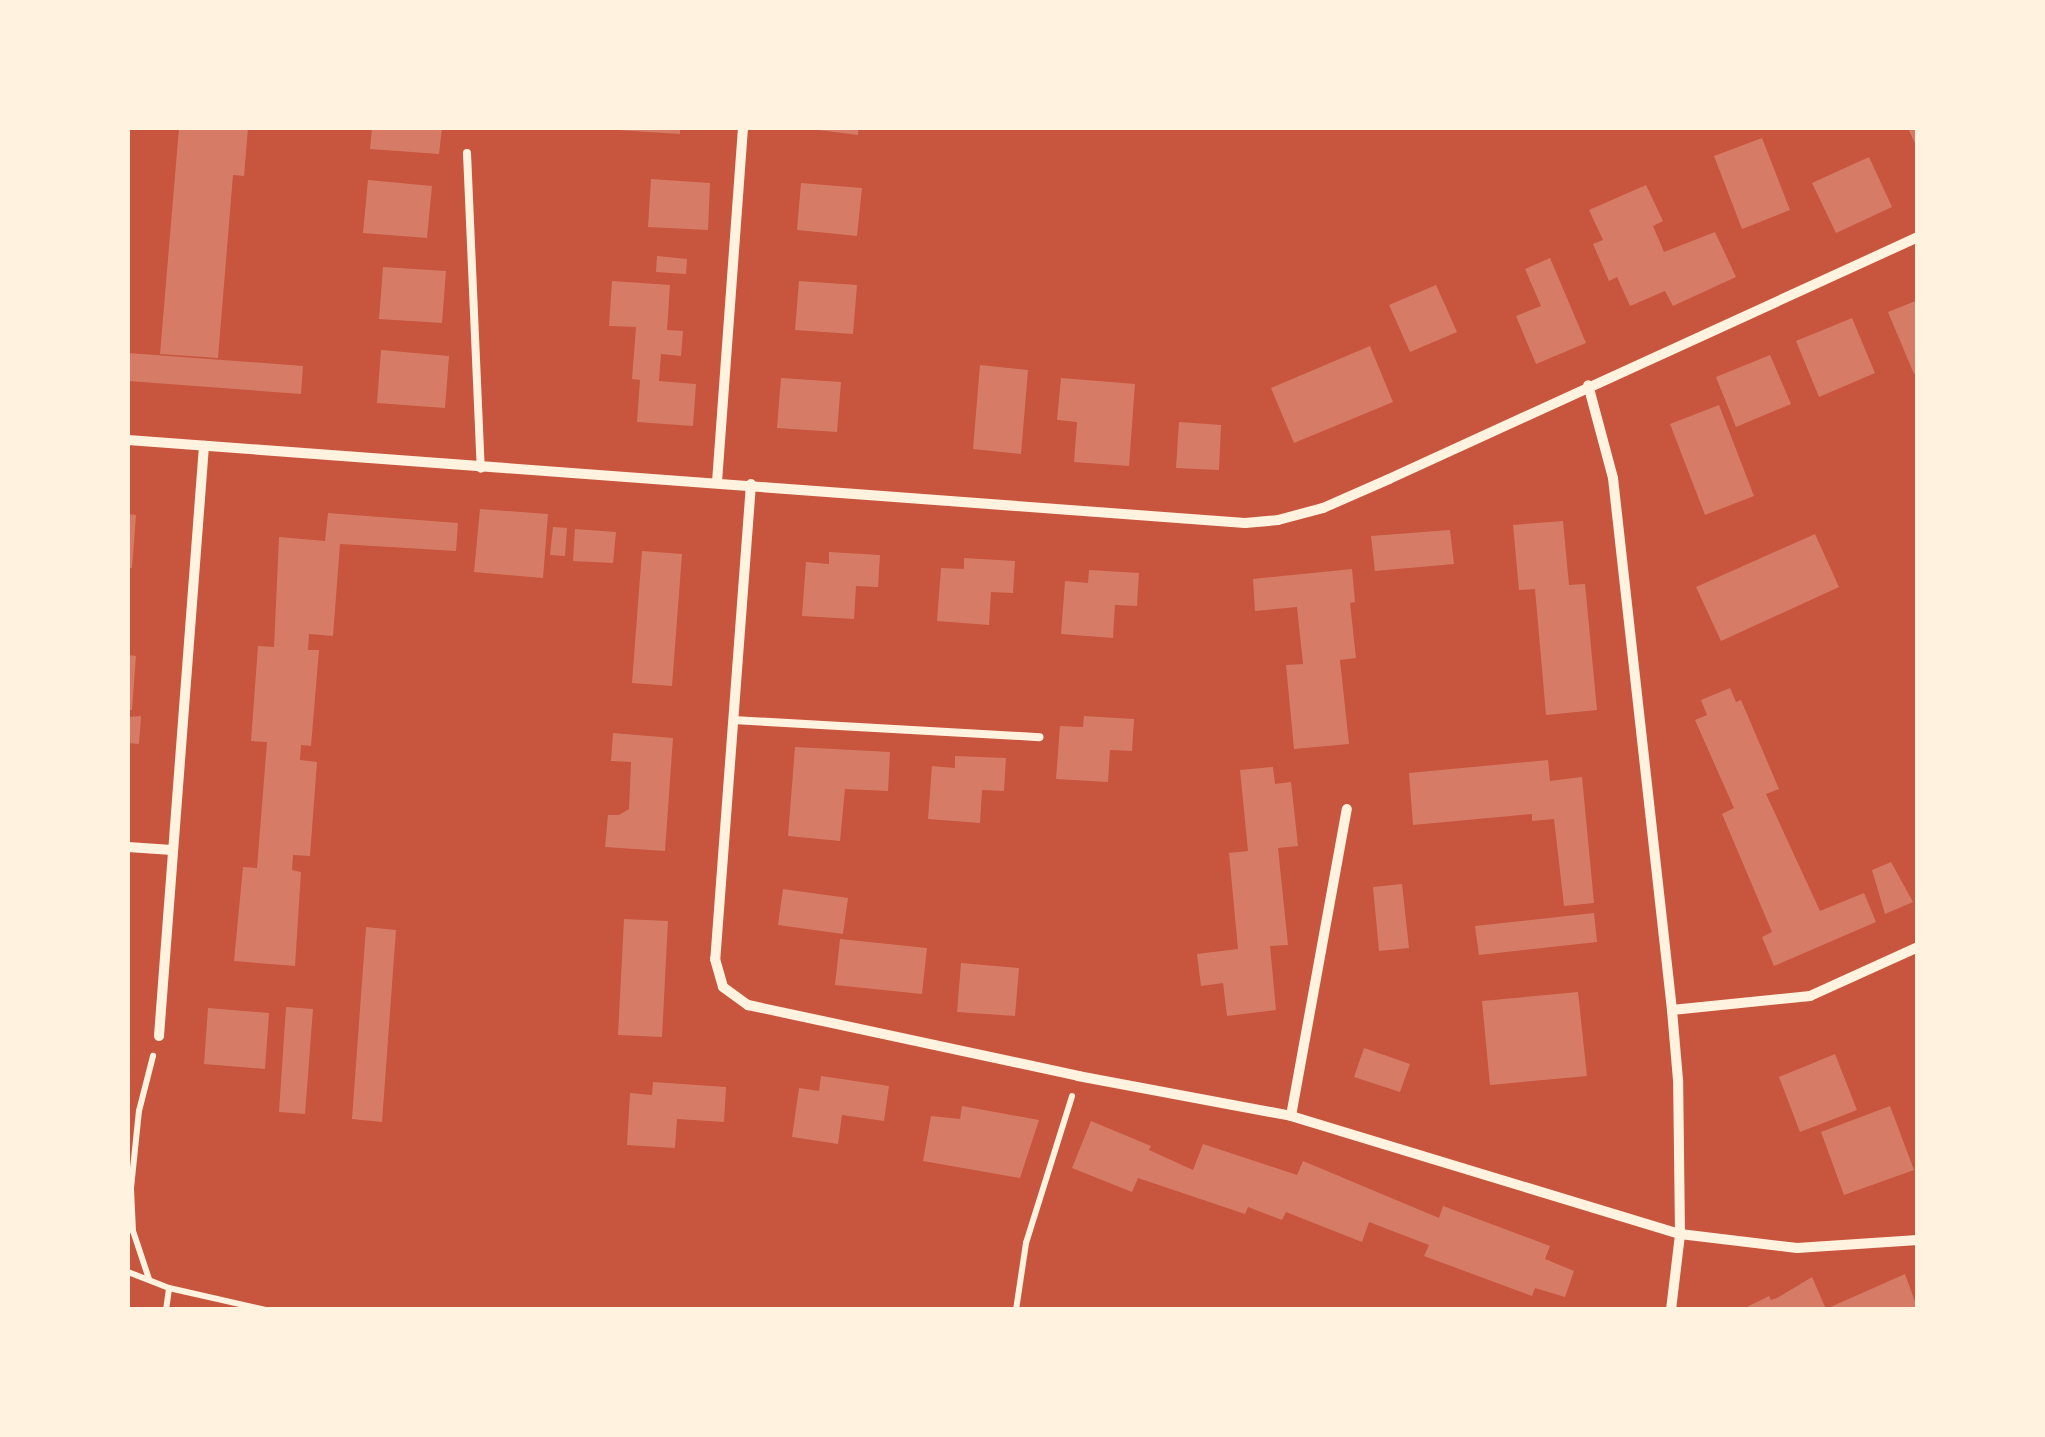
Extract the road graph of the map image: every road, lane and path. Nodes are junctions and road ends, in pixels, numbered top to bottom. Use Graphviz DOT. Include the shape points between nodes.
graph roads {
  1 [pos="743,128"];
  2 [pos="467,153"];
  3 [pos="1918,237"];
  4 [pos="1588,385"];
  5 [pos="128,440"];
  6 [pos="204,446"];
  7 [pos="481,468"];
  8 [pos="717,482"];
  9 [pos="751,484"];
  10 [pos="733,720"];
  11 [pos="1040,738"];
  12 [pos="1347,809"];
  13 [pos="128,847"];
  14 [pos="172,850"];
  15 [pos="1918,948"];
  16 [pos="1672,1010"];
  17 [pos="159,1036"];
  18 [pos="1078,1076"];
  19 [pos="1292,1116"];
  20 [pos="1680,1234"];
  21 [pos="1918,1240"];
  22 [pos="128,1272"];
  23 [pos="149,1278"];
  24 [pos="169,1288"];
  25 [pos="166,1310"];
  26 [pos="266,1310"];
  27 [pos="1016,1310"];
  28 [pos="1671,1310"];
  1 -- 8 [label="street"];
  2 -- 7 [label="lane"];
  3 -- 4 [label="street"];
  4 -- 9 [label="street" via="1356,493 1278,520 1246,523"];
  4 -- 16 [label="street" via="1613,478"];
  5 -- 6 [label="street"];
  6 -- 7 [label="street"];
  6 -- 14 [label="street"];
  7 -- 8 [label="street"];
  8 -- 9 [label="street"];
  9 -- 10 [label="street"];
  10 -- 11 [label="lane"];
  10 -- 18 [label="street" via="715,959 724,987 748,1005"];
  12 -- 19 [label="street"];
  13 -- 14 [label="street"];
  14 -- 17 [label="street"];
  15 -- 16 [label="street" via="1810,996"];
  16 -- 20 [label="street"];
  17 -- 23 [label="path" via="139,1111 131,1188 133,1230"];
  18 -- 19 [label="street"];
  18 -- 27 [label="path" via="1026,1244"];
  19 -- 20 [label="street"];
  20 -- 21 [label="street" via="1797,1248"];
  20 -- 28 [label="street"];
  22 -- 23 [label="path"];
  23 -- 24 [label="path"];
  24 -- 25 [label="path"];
  24 -- 26 [label="path"];
}
